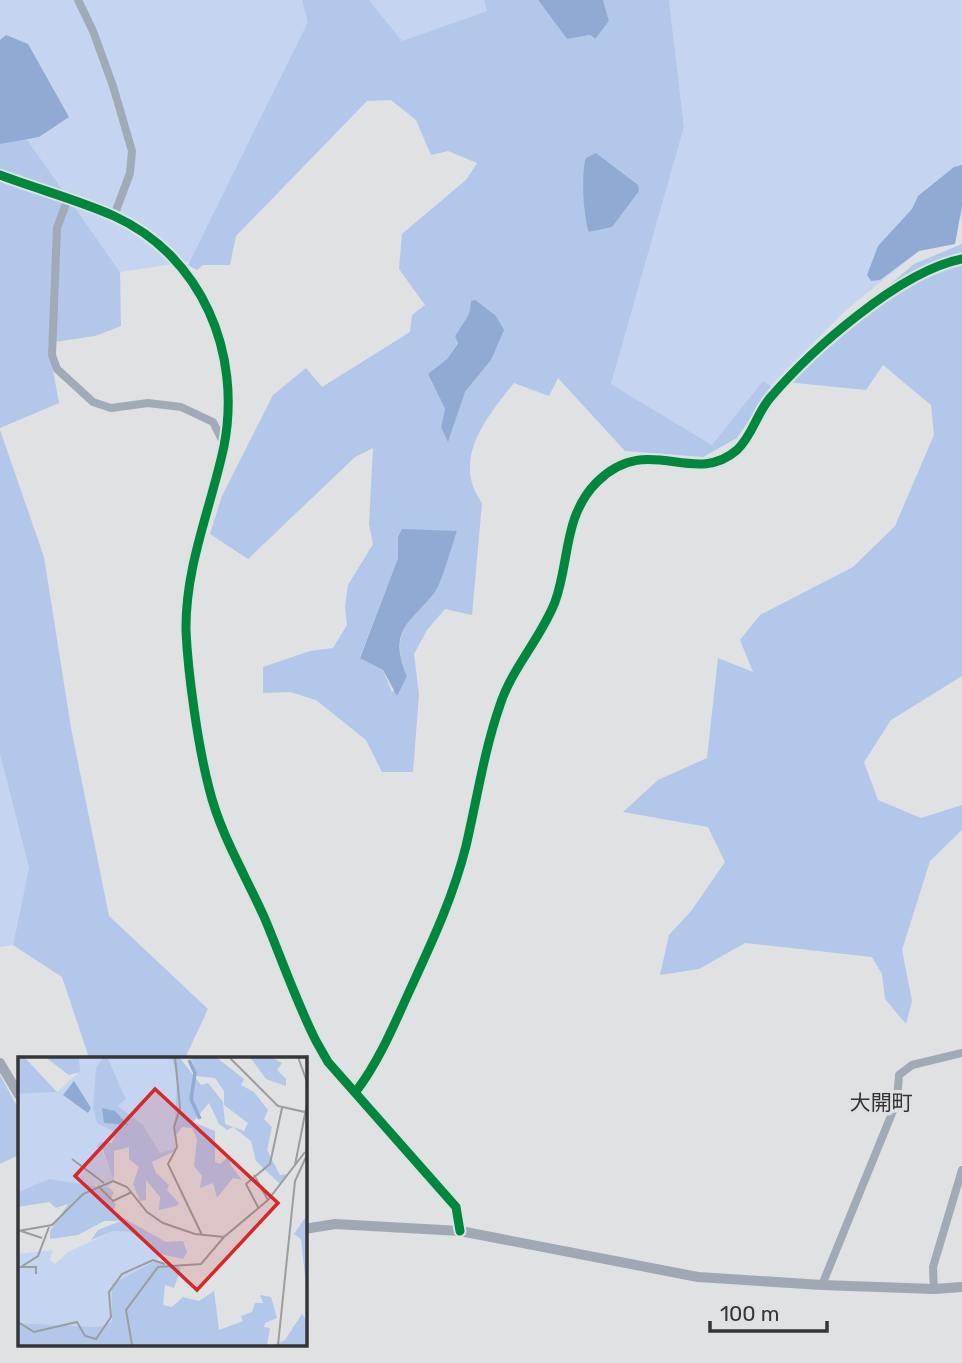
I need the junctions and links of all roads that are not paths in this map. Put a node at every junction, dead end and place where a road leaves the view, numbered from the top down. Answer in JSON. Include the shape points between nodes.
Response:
{"nodes":[{"id":1,"x":78,"y":0,"type":"edge"},
{"id":2,"x":0,"y":175,"type":"edge"},
{"id":3,"x":67,"y":201,"type":"junction"},
{"id":4,"x":114,"y":216,"type":"junction"},
{"id":5,"x":962,"y":259,"type":"edge"},
{"id":6,"x":224,"y":444,"type":"junction"},
{"id":7,"x":962,"y":1054,"type":"edge"},
{"id":8,"x":0,"y":1063,"type":"edge"},
{"id":9,"x":357,"y":1090,"type":"junction"},
{"id":10,"x":18,"y":1093,"type":"edge"},
{"id":11,"x":962,"y":1170,"type":"edge"},
{"id":12,"x":306,"y":1229,"type":"edge"},
{"id":13,"x":460,"y":1231,"type":"junction"},
{"id":14,"x":822,"y":1285,"type":"junction"},
{"id":15,"x":962,"y":1287,"type":"edge"},
{"id":16,"x":934,"y":1289,"type":"junction"}],
"edges":[{"from":1,"to":4,"type":"street","via":[[93,31],[132,151],[130,173]]},
{"from":2,"to":3,"type":"street"},
{"from":3,"to":4,"type":"street"},
{"from":3,"to":6,"type":"street","via":[[57,228],[52,355],[57,369],[84,396],[111,408],[164,403],[197,413],[213,422]]},
{"from":4,"to":6,"type":"street","via":[[150,236],[177,259],[211,314],[226,376]]},
{"from":5,"to":9,"type":"street","via":[[930,268],[841,327],[768,399],[737,450],[712,464],[638,458],[618,464],[587,494],[566,544],[557,596],[546,625],[501,700],[446,913]]},
{"from":6,"to":9,"type":"street","via":[[189,574],[186,632],[209,789],[310,1030],[328,1062]]},
{"from":7,"to":14,"type":"street","via":[[912,1065],[899,1075],[897,1101]]},
{"from":8,"to":10,"type":"street"},
{"from":9,"to":13,"type":"street","via":[[456,1207]]},
{"from":11,"to":16,"type":"street","via":[[933,1267]]},
{"from":12,"to":13,"type":"street","via":[[335,1224]]},
{"from":13,"to":14,"type":"street","via":[[698,1277]]},
{"from":14,"to":16,"type":"street"},
{"from":15,"to":16,"type":"street"}]}
